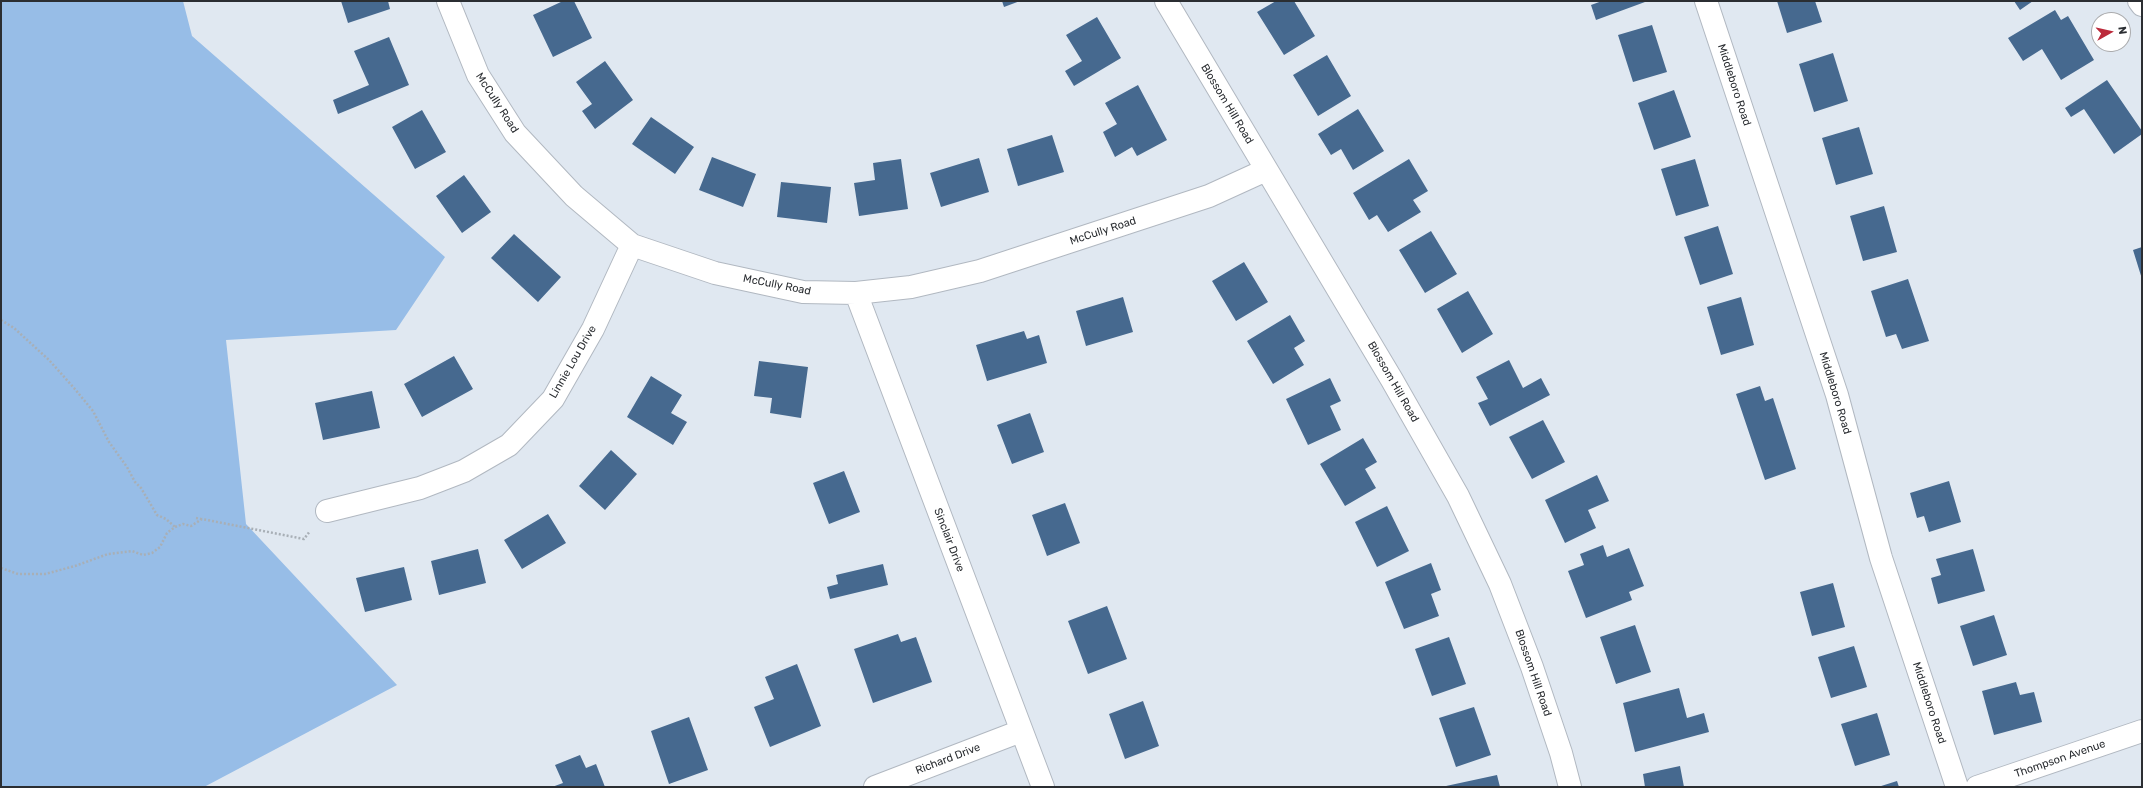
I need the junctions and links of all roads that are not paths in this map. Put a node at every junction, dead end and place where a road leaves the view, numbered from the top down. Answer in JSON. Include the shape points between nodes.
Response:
{"nodes":[{"id":1,"x":448,"y":1,"type":"edge"},
{"id":2,"x":1166,"y":1,"type":"edge"},
{"id":3,"x":1706,"y":1,"type":"edge"},
{"id":4,"x":2139,"y":1,"type":"edge"},
{"id":5,"x":2142,"y":5,"type":"edge"},
{"id":6,"x":1266,"y":170,"type":"junction"},
{"id":7,"x":632,"y":245,"type":"junction"},
{"id":8,"x":856,"y":293,"type":"junction"},
{"id":9,"x":328,"y":511,"type":"road end"},
{"id":10,"x":1022,"y":731,"type":"junction"},
{"id":11,"x":2142,"y":731,"type":"edge"},
{"id":12,"x":875,"y":787,"type":"edge"},
{"id":13,"x":1043,"y":787,"type":"edge"},
{"id":14,"x":1570,"y":787,"type":"edge"},
{"id":15,"x":1957,"y":787,"type":"edge"},
{"id":16,"x":1977,"y":787,"type":"edge"}],
"edges":[{"from":1,"to":7,"type":"street","name":"McCully Road","via":[[478,76],[515,133],[574,196]]},
{"from":2,"to":6,"type":"street","name":"Blossom Hill Road"},
{"from":3,"to":15,"type":"street","name":"Middleboro Road","via":[[1837,395],[1881,558]]},
{"from":4,"to":5,"type":"street"},
{"from":6,"to":8,"type":"street","name":"McCully Road","via":[[1209,196],[980,271],[911,287]]},
{"from":6,"to":14,"type":"street","name":"Blossom Hill Road","via":[[1388,373],[1458,496],[1503,591],[1532,666]]},
{"from":7,"to":8,"type":"street","name":"McCully Road","via":[[715,273],[803,292]]},
{"from":7,"to":9,"type":"street","name":"Linnie Lou Drive","via":[[592,329],[553,399],[509,445],[464,471],[427,485]]},
{"from":8,"to":10,"type":"street","name":"Sinclair Drive"},
{"from":10,"to":12,"type":"street","name":"Richard Drive"},
{"from":10,"to":13,"type":"street","name":"Sinclair Drive"},
{"from":11,"to":16,"type":"street","name":"Thompson Avenue"}]}
